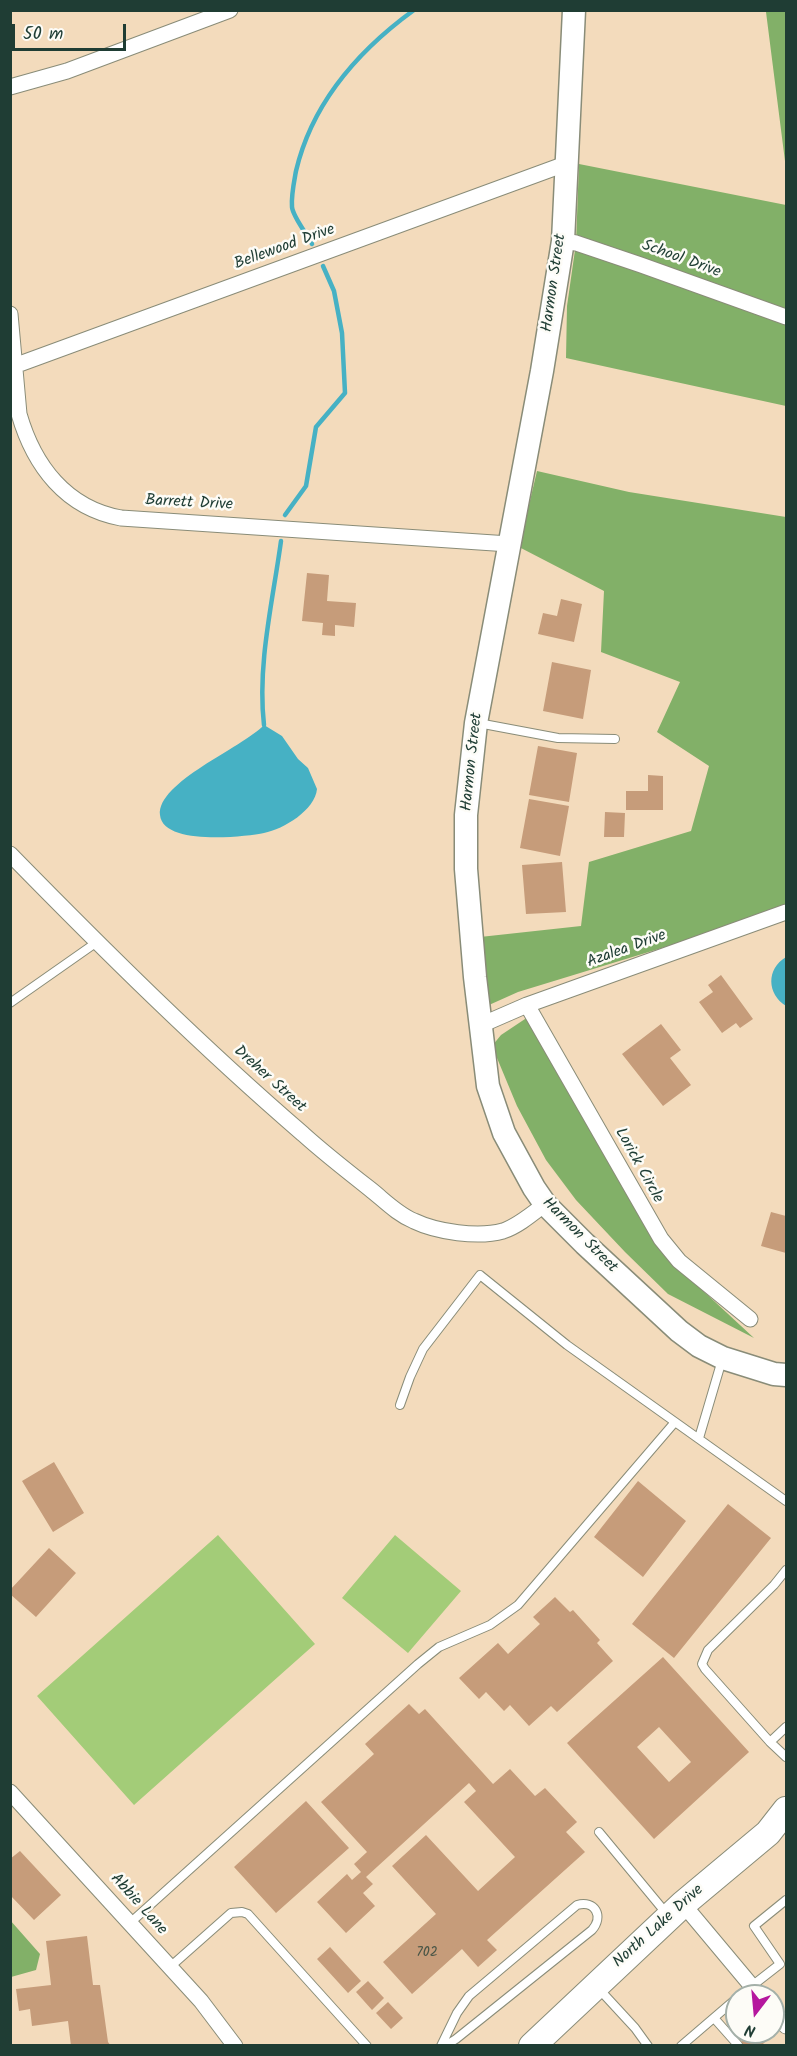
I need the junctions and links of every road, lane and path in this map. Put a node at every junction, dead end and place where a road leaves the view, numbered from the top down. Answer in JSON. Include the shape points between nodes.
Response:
{"nodes":[{"id":1,"x":230,"y":10,"type":"edge"},
{"id":2,"x":574,"y":10,"type":"edge"},
{"id":3,"x":10,"y":87,"type":"edge"},
{"id":4,"x":568,"y":163,"type":"junction"},
{"id":5,"x":563,"y":241,"type":"junction"},
{"id":6,"x":10,"y":314,"type":"edge"},
{"id":7,"x":786,"y":317,"type":"edge"},
{"id":8,"x":14,"y":366,"type":"junction"},
{"id":9,"x":509,"y":544,"type":"junction"},
{"id":10,"x":476,"y":723,"type":"junction"},
{"id":11,"x":615,"y":739,"type":"dead end"},
{"id":12,"x":10,"y":854,"type":"edge"},
{"id":13,"x":786,"y":912,"type":"edge"},
{"id":14,"x":98,"y":942,"type":"junction"},
{"id":15,"x":10,"y":1003,"type":"edge"},
{"id":16,"x":527,"y":1005,"type":"junction"},
{"id":17,"x":481,"y":1025,"type":"junction"},
{"id":18,"x":545,"y":1204,"type":"junction"},
{"id":19,"x":750,"y":1319,"type":"dead end"},
{"id":20,"x":723,"y":1358,"type":"junction"},
{"id":21,"x":786,"y":1376,"type":"edge"},
{"id":22,"x":400,"y":1405,"type":"dead end"},
{"id":23,"x":675,"y":1422,"type":"junction"},
{"id":24,"x":699,"y":1438,"type":"junction"},
{"id":25,"x":786,"y":1501,"type":"edge"},
{"id":26,"x":786,"y":1570,"type":"edge"},
{"id":27,"x":786,"y":1727,"type":"edge"},
{"id":28,"x":770,"y":1742,"type":"junction"},
{"id":29,"x":786,"y":1758,"type":"edge"},
{"id":30,"x":10,"y":1792,"type":"edge"},
{"id":31,"x":786,"y":1810,"type":"edge"},
{"id":32,"x":599,"y":1832,"type":"dead end"},
{"id":33,"x":786,"y":1900,"type":"edge"},
{"id":34,"x":676,"y":1911,"type":"junction"},
{"id":35,"x":130,"y":1923,"type":"junction"},
{"id":36,"x":170,"y":1967,"type":"junction"},
{"id":37,"x":738,"y":1984,"type":"edge"},
{"id":38,"x":758,"y":1984,"type":"edge"},
{"id":39,"x":596,"y":1986,"type":"junction"},
{"id":40,"x":725,"y":2010,"type":"edge"},
{"id":41,"x":714,"y":2018,"type":"junction"},
{"id":42,"x":738,"y":2045,"type":"edge"},
{"id":43,"x":236,"y":2046,"type":"edge"},
{"id":44,"x":367,"y":2046,"type":"edge"},
{"id":45,"x":441,"y":2046,"type":"edge"},
{"id":46,"x":445,"y":2046,"type":"edge"},
{"id":47,"x":532,"y":2046,"type":"edge"},
{"id":48,"x":648,"y":2046,"type":"edge"},
{"id":49,"x":681,"y":2046,"type":"edge"}],
"edges":[{"from":1,"to":3,"type":"street","via":[[67,71]]},
{"from":2,"to":4,"type":"street","name":"Harmon Street"},
{"from":4,"to":5,"type":"street","name":"Harmon Street"},
{"from":4,"to":8,"type":"street","name":"Bellewood Drive"},
{"from":5,"to":7,"type":"street","name":"School Drive"},
{"from":5,"to":9,"type":"street","name":"Harmon Street"},
{"from":6,"to":8,"type":"street","name":"Barrett Drive"},
{"from":8,"to":9,"type":"street","name":"Barrett Drive","via":[[19,414],[35,453],[59,487],[93,511],[121,518]]},
{"from":9,"to":10,"type":"street","name":"Harmon Street"},
{"from":10,"to":11,"type":"lane","via":[[558,738]]},
{"from":10,"to":17,"type":"street","name":"Harmon Street","via":[[466,815],[466,869]]},
{"from":12,"to":14,"type":"street","name":"Dreher Street"},
{"from":13,"to":16,"type":"street","name":"Azalea Drive"},
{"from":14,"to":15,"type":"lane"},
{"from":14,"to":18,"type":"street","name":"Dreher Street","via":[[271,1107],[391,1207],[414,1221],[454,1232],[486,1234],[519,1223]]},
{"from":16,"to":17,"type":"street","name":"Azalea Drive"},
{"from":16,"to":19,"type":"street","name":"Lorick Circle","via":[[661,1239],[679,1261]]},
{"from":17,"to":18,"type":"street","name":"Harmon Street","via":[[488,1086],[504,1133]]},
{"from":18,"to":20,"type":"street","name":"Harmon Street","via":[[658,1313],[699,1346]]},
{"from":20,"to":21,"type":"street","name":"Harmon Street"},
{"from":20,"to":24,"type":"lane"},
{"from":22,"to":23,"type":"lane","via":[[423,1349],[480,1275],[567,1346]]},
{"from":23,"to":24,"type":"lane"},
{"from":23,"to":35,"type":"lane","via":[[518,1605],[490,1625],[439,1647],[418,1664]]},
{"from":24,"to":25,"type":"lane"},
{"from":26,"to":28,"type":"lane","via":[[708,1650],[702,1664]]},
{"from":27,"to":28,"type":"lane"},
{"from":28,"to":29,"type":"lane"},
{"from":30,"to":35,"type":"street","name":"Abbie Lane"},
{"from":31,"to":34,"type":"main road","name":"North Lake Drive","via":[[768,1833]]},
{"from":32,"to":34,"type":"lane"},
{"from":33,"to":38,"type":"lane","via":[[754,1926],[780,1964]]},
{"from":34,"to":37,"type":"street"},
{"from":34,"to":39,"type":"main road","name":"North Lake Drive"},
{"from":35,"to":36,"type":"street","name":"Abbie Lane"},
{"from":36,"to":43,"type":"street","name":"Abbie Lane"},
{"from":36,"to":44,"type":"lane","via":[[231,1913],[248,1914]]},
{"from":39,"to":47,"type":"main road","name":"North Lake Drive"},
{"from":39,"to":48,"type":"lane"},
{"from":40,"to":41,"type":"lane"},
{"from":41,"to":42,"type":"lane"},
{"from":41,"to":49,"type":"lane"},
{"from":45,"to":46,"type":"lane","via":[[469,1996],[577,1905],[584,1903],[595,1908],[598,1920],[592,1930]]}]}
